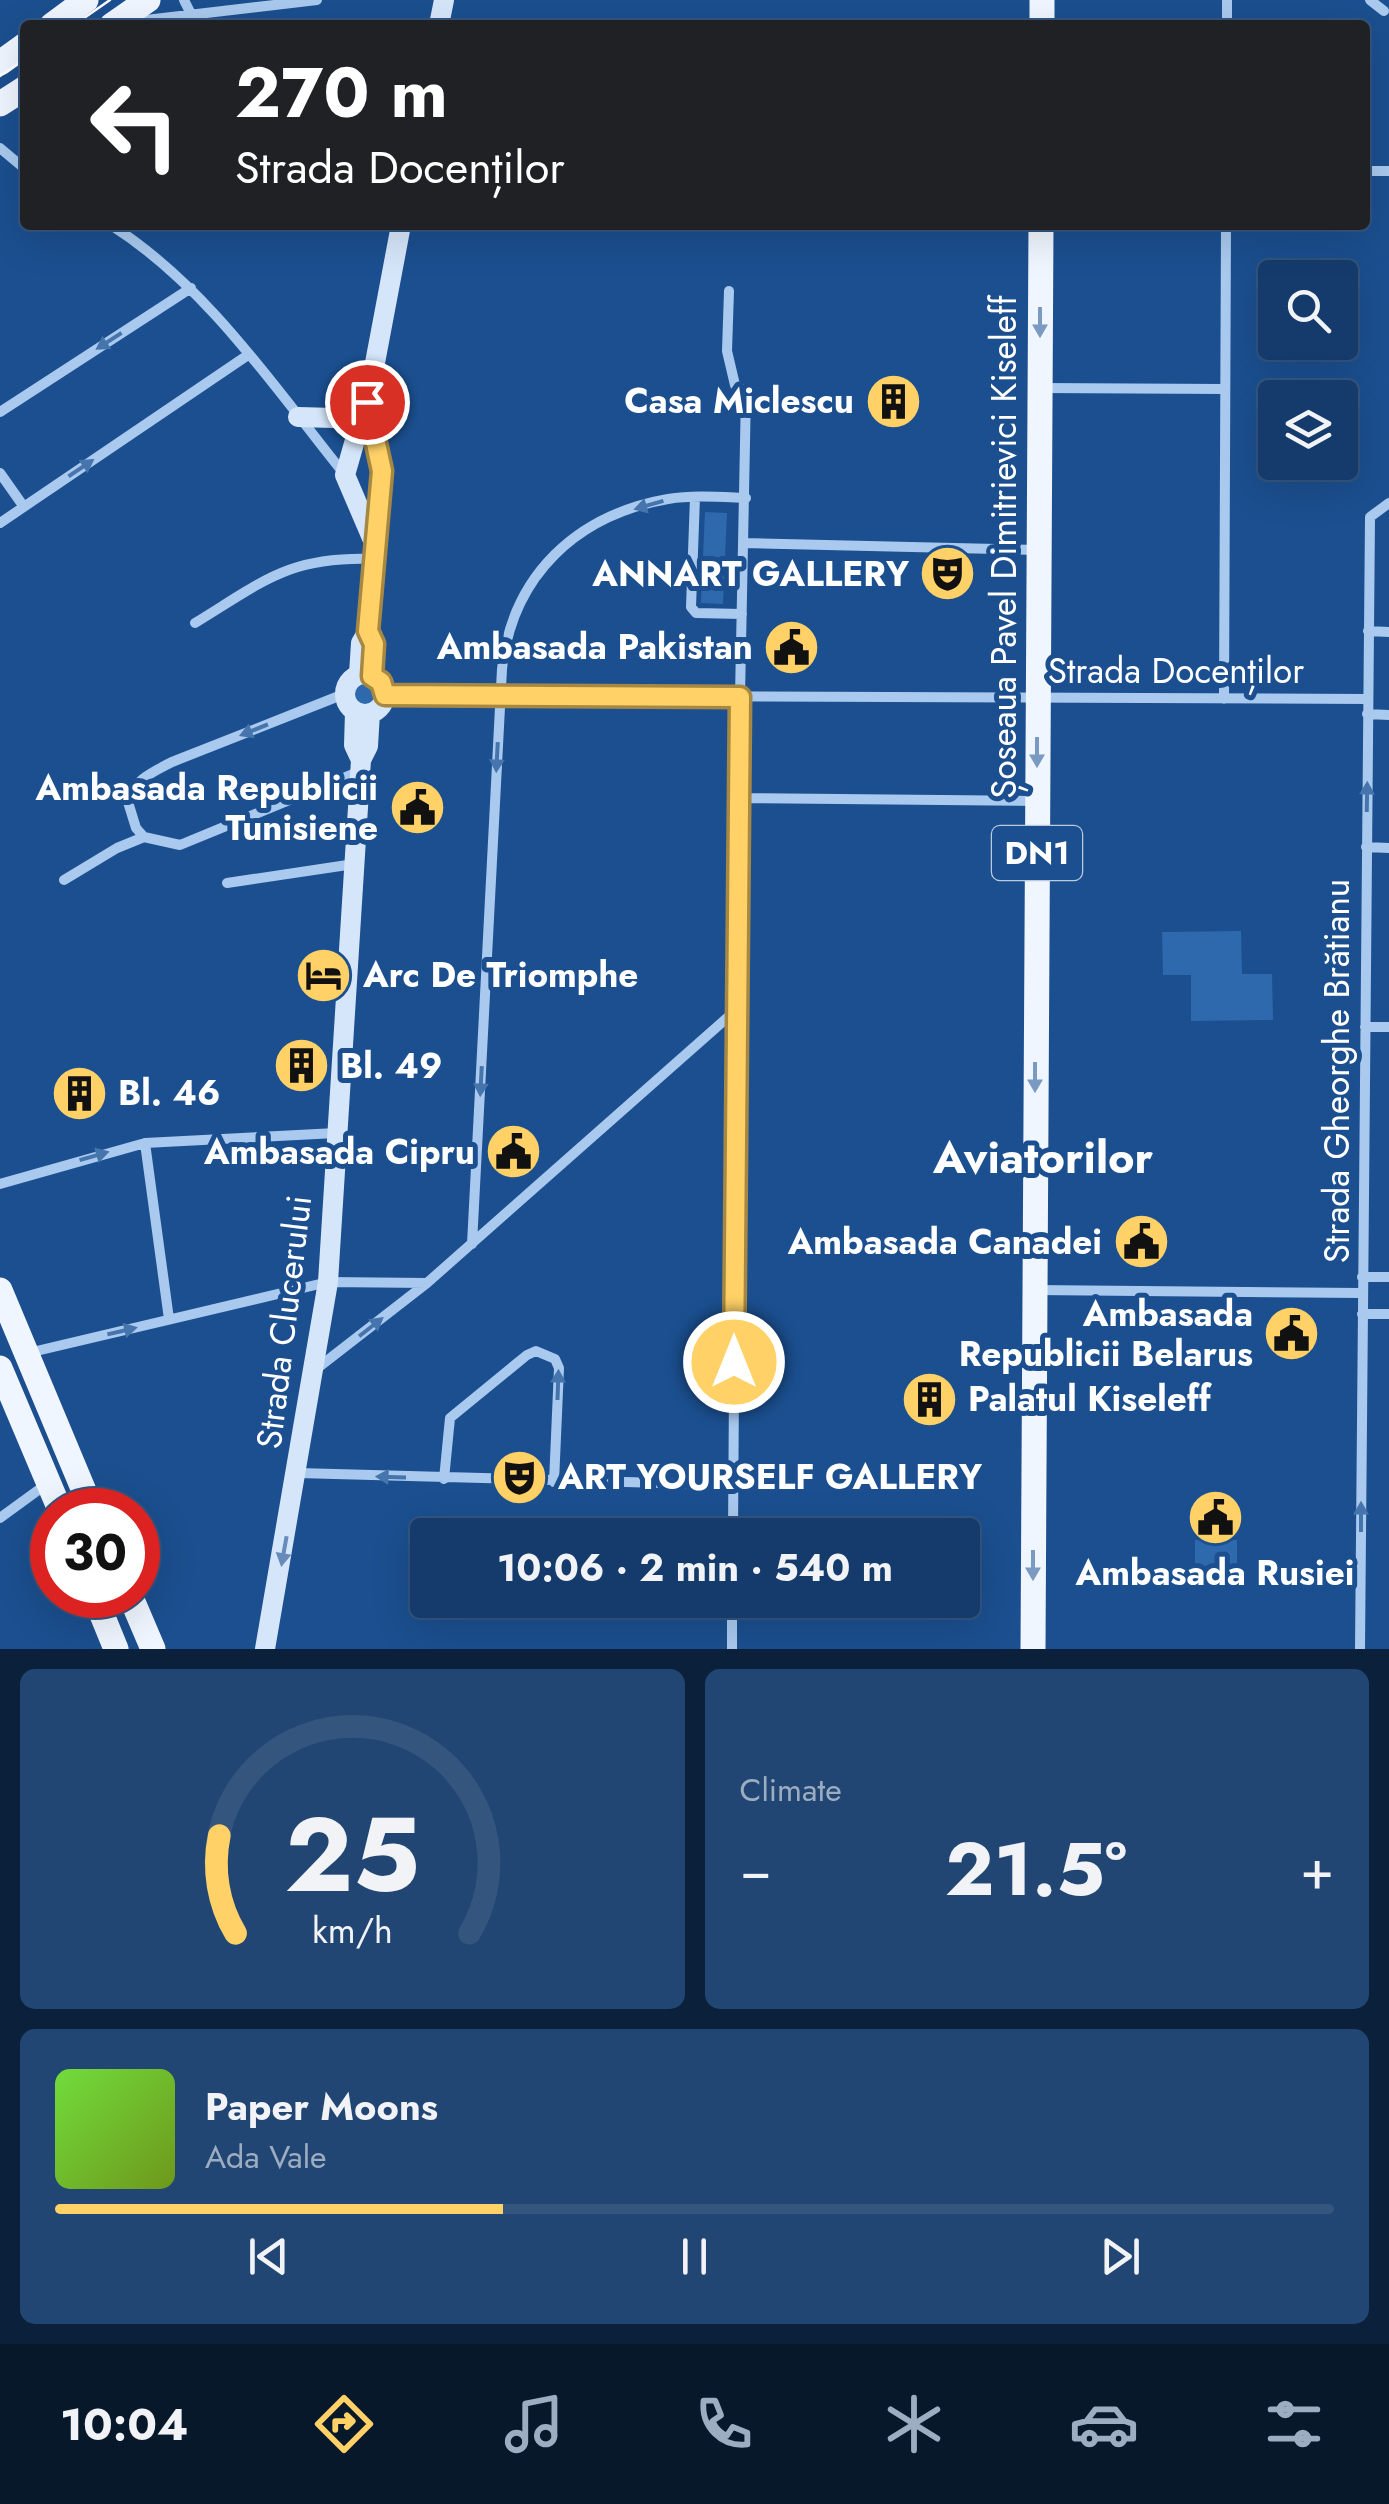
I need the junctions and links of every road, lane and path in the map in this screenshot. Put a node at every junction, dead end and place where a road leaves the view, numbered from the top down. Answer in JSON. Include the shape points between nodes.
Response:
{"nodes":[{"id":1,"x":86,"y":0,"type":"edge"},
{"id":2,"x":148,"y":0,"type":"edge"},
{"id":3,"x":184,"y":0,"type":"edge"},
{"id":4,"x":317,"y":0,"type":"edge"},
{"id":5,"x":1370,"y":0,"type":"edge"},
{"id":6,"x":1384,"y":10,"type":"dead end"},
{"id":7,"x":192,"y":16,"type":"junction"},
{"id":8,"x":59,"y":20,"type":"edge"},
{"id":9,"x":118,"y":20,"type":"edge"},
{"id":10,"x":147,"y":20,"type":"edge"},
{"id":11,"x":0,"y":148,"type":"edge"},
{"id":12,"x":20,"y":165,"type":"edge"},
{"id":13,"x":118,"y":230,"type":"edge"},
{"id":14,"x":400,"y":230,"type":"edge"},
{"id":15,"x":1040,"y":230,"type":"edge"},
{"id":16,"x":1226,"y":230,"type":"edge"},
{"id":17,"x":191,"y":288,"type":"junction"},
{"id":18,"x":729,"y":291,"type":"dead end"},
{"id":19,"x":248,"y":355,"type":"junction"},
{"id":20,"x":1039,"y":388,"type":"junction"},
{"id":21,"x":1224,"y":389,"type":"junction"},
{"id":22,"x":367,"y":402,"type":"junction"},
{"id":23,"x":0,"y":412,"type":"edge"},
{"id":24,"x":298,"y":417,"type":"junction"},
{"id":25,"x":382,"y":471,"type":"junction"},
{"id":26,"x":0,"y":473,"type":"edge"},
{"id":27,"x":345,"y":475,"type":"junction"},
{"id":28,"x":695,"y":497,"type":"junction"},
{"id":29,"x":746,"y":498,"type":"junction"},
{"id":30,"x":1389,"y":502,"type":"edge"},
{"id":31,"x":24,"y":507,"type":"junction"},
{"id":32,"x":0,"y":523,"type":"edge"},
{"id":33,"x":745,"y":543,"type":"junction"},
{"id":34,"x":1039,"y":550,"type":"junction"},
{"id":35,"x":374,"y":552,"type":"junction"},
{"id":36,"x":742,"y":614,"type":"junction"},
{"id":37,"x":195,"y":623,"type":"dead end"},
{"id":38,"x":1368,"y":631,"type":"junction"},
{"id":39,"x":1389,"y":632,"type":"edge"},
{"id":40,"x":366,"y":675,"type":"junction"},
{"id":41,"x":385,"y":695,"type":"junction"},
{"id":42,"x":500,"y":696,"type":"junction"},
{"id":43,"x":740,"y":697,"type":"junction"},
{"id":44,"x":1038,"y":698,"type":"junction"},
{"id":45,"x":1224,"y":699,"type":"junction"},
{"id":46,"x":1368,"y":699,"type":"junction"},
{"id":47,"x":356,"y":706,"type":"junction"},
{"id":48,"x":1367,"y":714,"type":"junction"},
{"id":49,"x":1389,"y":715,"type":"edge"},
{"id":50,"x":360,"y":766,"type":"junction"},
{"id":51,"x":738,"y":798,"type":"junction"},
{"id":52,"x":1037,"y":801,"type":"junction"},
{"id":53,"x":144,"y":837,"type":"junction"},
{"id":54,"x":1366,"y":847,"type":"junction"},
{"id":55,"x":1389,"y":848,"type":"edge"},
{"id":56,"x":354,"y":864,"type":"junction"},
{"id":57,"x":64,"y":880,"type":"dead end"},
{"id":58,"x":227,"y":883,"type":"dead end"},
{"id":59,"x":736,"y":1010,"type":"junction"},
{"id":60,"x":1365,"y":1027,"type":"junction"},
{"id":61,"x":1389,"y":1028,"type":"edge"},
{"id":62,"x":336,"y":1133,"type":"junction"},
{"id":63,"x":145,"y":1143,"type":"junction"},
{"id":64,"x":0,"y":1184,"type":"edge"},
{"id":65,"x":472,"y":1244,"type":"junction"},
{"id":66,"x":1362,"y":1277,"type":"junction"},
{"id":67,"x":1389,"y":1277,"type":"edge"},
{"id":68,"x":328,"y":1282,"type":"junction"},
{"id":69,"x":428,"y":1283,"type":"junction"},
{"id":70,"x":0,"y":1290,"type":"edge"},
{"id":71,"x":1034,"y":1290,"type":"junction"},
{"id":72,"x":1362,"y":1293,"type":"junction"},
{"id":73,"x":1362,"y":1314,"type":"junction"},
{"id":74,"x":1389,"y":1314,"type":"edge"},
{"id":75,"x":169,"y":1320,"type":"junction"},
{"id":76,"x":27,"y":1353,"type":"junction"},
{"id":77,"x":0,"y":1368,"type":"edge"},
{"id":78,"x":314,"y":1370,"type":"junction"},
{"id":79,"x":298,"y":1473,"type":"junction"},
{"id":80,"x":444,"y":1479,"type":"junction"},
{"id":81,"x":554,"y":1482,"type":"junction"},
{"id":82,"x":48,"y":1483,"type":"junction"},
{"id":83,"x":733,"y":1485,"type":"junction"},
{"id":84,"x":50,"y":1488,"type":"edge"},
{"id":85,"x":83,"y":1488,"type":"edge"},
{"id":86,"x":0,"y":1518,"type":"edge"},
{"id":87,"x":733,"y":1518,"type":"edge"},
{"id":88,"x":103,"y":1618,"type":"edge"},
{"id":89,"x":140,"y":1618,"type":"edge"},
{"id":90,"x":732,"y":1618,"type":"edge"},
{"id":91,"x":116,"y":1649,"type":"edge"},
{"id":92,"x":154,"y":1649,"type":"edge"},
{"id":93,"x":266,"y":1649,"type":"edge"},
{"id":94,"x":732,"y":1649,"type":"edge"},
{"id":95,"x":1033,"y":1649,"type":"edge"},
{"id":96,"x":1360,"y":1649,"type":"edge"}],
"edges":[{"from":1,"to":8,"type":"main road"},
{"from":2,"to":9,"type":"main road"},
{"from":3,"to":7,"type":"street"},
{"from":4,"to":7,"type":"street"},
{"from":5,"to":6,"type":"street"},
{"from":7,"to":10,"type":"street"},
{"from":11,"to":12,"type":"street"},
{"from":13,"to":17,"type":"street"},
{"from":14,"to":22,"type":"street"},
{"from":15,"to":20,"type":"main road","name":"Șoseaua Pavel Dimitrievici Kiseleff","number":"DN1","one_way":true},
{"from":16,"to":21,"type":"street"},
{"from":17,"to":19,"type":"street"},
{"from":17,"to":23,"type":"street","one_way":true},
{"from":18,"to":29,"type":"street","via":[[728,360],[734,385],[746,392]]},
{"from":19,"to":24,"type":"street"},
{"from":31,"to":19,"type":"street","one_way":true},
{"from":20,"to":21,"type":"street"},
{"from":20,"to":34,"type":"main road","name":"Șoseaua Pavel Dimitrievici Kiseleff","number":"DN1"},
{"from":21,"to":45,"type":"street"},
{"from":22,"to":24,"type":"street","via":[[334,418]]},
{"from":22,"to":25,"type":"street"},
{"from":22,"to":27,"type":"street"},
{"from":24,"to":27,"type":"street"},
{"from":25,"to":27,"type":"street"},
{"from":25,"to":35,"type":"street"},
{"from":26,"to":31,"type":"street"},
{"from":27,"to":35,"type":"street"},
{"from":28,"to":29,"type":"street"},
{"from":28,"to":36,"type":"street","via":[[691,608]]},
{"from":28,"to":42,"type":"street","one_way":true,"via":[[615,516],[552,557],[515,610]]},
{"from":29,"to":33,"type":"street"},
{"from":30,"to":38,"type":"street","name":"Strada Gheorghe Brătianu","via":[[1370,517]]},
{"from":31,"to":32,"type":"street"},
{"from":33,"to":34,"type":"street"},
{"from":33,"to":36,"type":"street"},
{"from":34,"to":44,"type":"main road","name":"Șoseaua Pavel Dimitrievici Kiseleff","number":"DN1"},
{"from":35,"to":37,"type":"street","via":[[299,564]]},
{"from":35,"to":40,"type":"street","via":[[368,631],[374,644]]},
{"from":36,"to":43,"type":"street"},
{"from":38,"to":39,"type":"street"},
{"from":38,"to":46,"type":"street","name":"Strada Gheorghe Brătianu"},
{"from":40,"to":41,"type":"street","via":[[381,682]]},
{"from":40,"to":47,"type":"street","via":[[349,681]]},
{"from":41,"to":42,"type":"street","name":"Strada Docenților"},
{"from":41,"to":47,"type":"street","via":[[381,706]]},
{"from":42,"to":43,"type":"street","name":"Strada Docenților"},
{"from":42,"to":65,"type":"street","one_way":true},
{"from":43,"to":44,"type":"street","name":"Strada Docenților"},
{"from":43,"to":51,"type":"street"},
{"from":44,"to":45,"type":"street","name":"Strada Docenților"},
{"from":44,"to":52,"type":"main road","name":"Șoseaua Pavel Dimitrievici Kiseleff","number":"DN1","one_way":true},
{"from":45,"to":46,"type":"street","name":"Strada Docenților"},
{"from":46,"to":48,"type":"street","name":"Strada Gheorghe Brătianu"},
{"from":47,"to":50,"type":"street","name":"Strada Clucerului"},
{"from":47,"to":53,"type":"street","one_way":true,"via":[[150,774],[128,802]]},
{"from":48,"to":49,"type":"street"},
{"from":54,"to":48,"type":"street","name":"Strada Gheorghe Brătianu","one_way":true},
{"from":50,"to":53,"type":"street","via":[[180,844]]},
{"from":50,"to":56,"type":"street","name":"Strada Clucerului"},
{"from":51,"to":52,"type":"street"},
{"from":51,"to":59,"type":"street"},
{"from":52,"to":71,"type":"main road","name":"Șoseaua Pavel Dimitrievici Kiseleff","number":"DN1","one_way":true},
{"from":53,"to":57,"type":"street"},
{"from":54,"to":55,"type":"street"},
{"from":54,"to":60,"type":"street","name":"Strada Gheorghe Brătianu"},
{"from":56,"to":58,"type":"street"},
{"from":56,"to":62,"type":"street","name":"Strada Clucerului"},
{"from":59,"to":65,"type":"street"},
{"from":59,"to":83,"type":"street"},
{"from":60,"to":61,"type":"street"},
{"from":60,"to":66,"type":"street","name":"Strada Gheorghe Brătianu"},
{"from":62,"to":63,"type":"street"},
{"from":62,"to":68,"type":"street","name":"Strada Clucerului"},
{"from":64,"to":63,"type":"street","one_way":true},
{"from":63,"to":75,"type":"street"},
{"from":65,"to":69,"type":"street"},
{"from":66,"to":67,"type":"street"},
{"from":66,"to":72,"type":"street","name":"Strada Gheorghe Brătianu"},
{"from":68,"to":69,"type":"street"},
{"from":68,"to":75,"type":"street"},
{"from":68,"to":78,"type":"street","name":"Strada Clucerului"},
{"from":78,"to":69,"type":"street","one_way":true},
{"from":70,"to":76,"type":"main road"},
{"from":71,"to":72,"type":"street"},
{"from":71,"to":95,"type":"main road","name":"Șoseaua Pavel Dimitrievici Kiseleff","number":"DN1","one_way":true},
{"from":72,"to":73,"type":"street","name":"Strada Gheorghe Brătianu"},
{"from":73,"to":74,"type":"street"},
{"from":96,"to":73,"type":"street","name":"Strada Gheorghe Brătianu","one_way":true},
{"from":76,"to":75,"type":"street","one_way":true},
{"from":76,"to":85,"type":"main road"},
{"from":77,"to":82,"type":"main road","via":[[12,1412]]},
{"from":78,"to":79,"type":"street","name":"Strada Clucerului"},
{"from":80,"to":79,"type":"street","one_way":true},
{"from":79,"to":93,"type":"street","name":"Strada Clucerului","one_way":true},
{"from":80,"to":81,"type":"street"},
{"from":81,"to":80,"type":"street","one_way":true,"via":[[559,1368],[555,1359],[536,1352],[450,1418]]},
{"from":81,"to":83,"type":"street"},
{"from":82,"to":84,"type":"main road"},
{"from":82,"to":86,"type":"street"},
{"from":83,"to":87,"type":"street"},
{"from":88,"to":91,"type":"main road"},
{"from":89,"to":92,"type":"main road"},
{"from":90,"to":94,"type":"street"}]}
